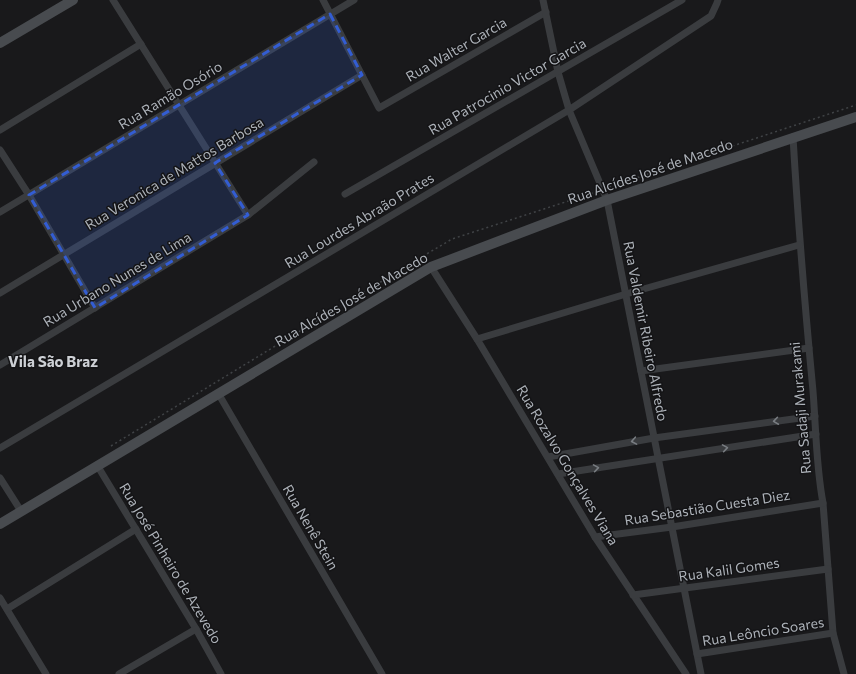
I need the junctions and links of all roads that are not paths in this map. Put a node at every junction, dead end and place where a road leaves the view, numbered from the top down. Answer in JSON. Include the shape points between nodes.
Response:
{"nodes":[{"id":1,"x":73,"y":0,"type":"edge"},
{"id":2,"x":113,"y":0,"type":"edge"},
{"id":3,"x":323,"y":0,"type":"edge"},
{"id":4,"x":354,"y":0,"type":"edge"},
{"id":5,"x":543,"y":0,"type":"edge"},
{"id":6,"x":682,"y":0,"type":"edge"},
{"id":7,"x":718,"y":0,"type":"edge"},
{"id":8,"x":546,"y":12,"type":"junction"},
{"id":9,"x":330,"y":14,"type":"junction"},
{"id":10,"x":0,"y":43,"type":"edge"},
{"id":11,"x":141,"y":44,"type":"junction"},
{"id":12,"x":558,"y":72,"type":"junction"},
{"id":13,"x":362,"y":75,"type":"junction"},
{"id":14,"x":179,"y":104,"type":"junction"},
{"id":15,"x":570,"y":110,"type":"junction"},
{"id":16,"x":856,"y":117,"type":"edge"},
{"id":17,"x":0,"y":130,"type":"edge"},
{"id":18,"x":793,"y":138,"type":"junction"},
{"id":19,"x":0,"y":150,"type":"edge"},
{"id":20,"x":314,"y":162,"type":"dead end"},
{"id":21,"x":215,"y":163,"type":"junction"},
{"id":22,"x":345,"y":194,"type":"dead end"},
{"id":23,"x":29,"y":195,"type":"junction"},
{"id":24,"x":607,"y":200,"type":"junction"},
{"id":25,"x":0,"y":212,"type":"edge"},
{"id":26,"x":248,"y":215,"type":"junction"},
{"id":27,"x":799,"y":245,"type":"junction"},
{"id":28,"x":64,"y":254,"type":"junction"},
{"id":29,"x":431,"y":267,"type":"junction"},
{"id":30,"x":0,"y":293,"type":"edge"},
{"id":31,"x":626,"y":294,"type":"junction"},
{"id":32,"x":95,"y":308,"type":"junction"},
{"id":33,"x":477,"y":340,"type":"junction"},
{"id":34,"x":809,"y":348,"type":"junction"},
{"id":35,"x":0,"y":365,"type":"edge"},
{"id":36,"x":641,"y":371,"type":"junction"},
{"id":37,"x":218,"y":393,"type":"junction"},
{"id":38,"x":815,"y":416,"type":"junction"},
{"id":39,"x":816,"y":434,"type":"junction"},
{"id":40,"x":654,"y":438,"type":"junction"},
{"id":41,"x":0,"y":448,"type":"edge"},
{"id":42,"x":548,"y":457,"type":"junction"},
{"id":43,"x":658,"y":458,"type":"junction"},
{"id":44,"x":97,"y":465,"type":"junction"},
{"id":45,"x":558,"y":474,"type":"junction"},
{"id":46,"x":0,"y":478,"type":"edge"},
{"id":47,"x":823,"y":503,"type":"junction"},
{"id":48,"x":21,"y":511,"type":"junction"},
{"id":49,"x":0,"y":524,"type":"edge"},
{"id":50,"x":672,"y":527,"type":"junction"},
{"id":51,"x":136,"y":529,"type":"junction"},
{"id":52,"x":594,"y":537,"type":"junction"},
{"id":53,"x":828,"y":569,"type":"junction"},
{"id":54,"x":684,"y":589,"type":"junction"},
{"id":55,"x":633,"y":595,"type":"junction"},
{"id":56,"x":0,"y":598,"type":"edge"},
{"id":57,"x":7,"y":609,"type":"junction"},
{"id":58,"x":196,"y":629,"type":"junction"},
{"id":59,"x":833,"y":633,"type":"junction"},
{"id":60,"x":697,"y":654,"type":"junction"},
{"id":61,"x":46,"y":674,"type":"edge"},
{"id":62,"x":119,"y":674,"type":"edge"},
{"id":63,"x":221,"y":674,"type":"edge"},
{"id":64,"x":382,"y":674,"type":"edge"},
{"id":65,"x":686,"y":674,"type":"edge"},
{"id":66,"x":701,"y":674,"type":"edge"},
{"id":67,"x":844,"y":674,"type":"edge"}],
"edges":[{"from":1,"to":10,"type":"street"},
{"from":2,"to":11,"type":"street"},
{"from":3,"to":9,"type":"street"},
{"from":4,"to":9,"type":"street","name":"Rua Ramão Osório"},
{"from":5,"to":8,"type":"street","name":"Rua Valdemir Ribeiro Alfredo"},
{"from":6,"to":12,"type":"street","name":"Rua Patrocinio Victor Garcia"},
{"from":7,"to":15,"type":"street","name":"Rua Lourdes Abraão Prates","via":[[710,16]]},
{"from":8,"to":12,"type":"street","name":"Rua Valdemir Ribeiro Alfredo"},
{"from":8,"to":13,"type":"street","name":"Rua Walter Garcia","via":[[379,108]]},
{"from":9,"to":13,"type":"street"},
{"from":9,"to":14,"type":"street","name":"Rua Ramão Osório"},
{"from":11,"to":14,"type":"street"},
{"from":11,"to":17,"type":"street"},
{"from":12,"to":15,"type":"street","name":"Rua Valdemir Ribeiro Alfredo"},
{"from":12,"to":22,"type":"street","name":"Rua Patrocinio Victor Garcia"},
{"from":13,"to":21,"type":"street","name":"Rua Veronica de Mattos Barbosa"},
{"from":14,"to":21,"type":"street"},
{"from":14,"to":23,"type":"street","name":"Rua Ramão Osório"},
{"from":15,"to":24,"type":"street","name":"Rua Valdemir Ribeiro Alfredo"},
{"from":15,"to":41,"type":"street","name":"Rua Lourdes Abraão Prates"},
{"from":16,"to":18,"type":"street","name":"Rua Alcídes José de Macedo"},
{"from":18,"to":24,"type":"street","name":"Rua Alcídes José de Macedo"},
{"from":18,"to":27,"type":"street","name":"Rua Sadaji Murakami"},
{"from":19,"to":23,"type":"street"},
{"from":20,"to":26,"type":"street","name":"Rua Urbano Nunes de Lima"},
{"from":21,"to":26,"type":"street"},
{"from":21,"to":28,"type":"street","name":"Rua Veronica de Mattos Barbosa"},
{"from":23,"to":25,"type":"street","name":"Rua Ramão Osório"},
{"from":23,"to":28,"type":"street"},
{"from":24,"to":29,"type":"street","name":"Rua Alcídes José de Macedo"},
{"from":24,"to":31,"type":"street","name":"Rua Valdemir Ribeiro Alfredo"},
{"from":26,"to":32,"type":"street","name":"Rua Urbano Nunes de Lima"},
{"from":27,"to":31,"type":"street"},
{"from":27,"to":34,"type":"street","name":"Rua Sadaji Murakami"},
{"from":28,"to":30,"type":"street","name":"Rua Veronica de Mattos Barbosa"},
{"from":28,"to":32,"type":"street"},
{"from":29,"to":33,"type":"street","name":"Rua Rozalvo Gonçalves Viana"},
{"from":29,"to":37,"type":"street","name":"Rua Alcídes José de Macedo"},
{"from":31,"to":33,"type":"street"},
{"from":31,"to":36,"type":"street","name":"Rua Valdemir Ribeiro Alfredo"},
{"from":32,"to":35,"type":"street","name":"Rua Urbano Nunes de Lima"},
{"from":33,"to":42,"type":"street","name":"Rua Rozalvo Gonçalves Viana"},
{"from":34,"to":36,"type":"street"},
{"from":34,"to":38,"type":"street","name":"Rua Sadaji Murakami"},
{"from":36,"to":40,"type":"street","name":"Rua Valdemir Ribeiro Alfredo"},
{"from":37,"to":44,"type":"street","name":"Rua Alcídes José de Macedo"},
{"from":37,"to":64,"type":"street","name":"Rua Nenê Stein"},
{"from":38,"to":39,"type":"street","name":"Rua Sadaji Murakami"},
{"from":38,"to":40,"type":"street","one_way":true},
{"from":43,"to":39,"type":"street","one_way":true},
{"from":39,"to":47,"type":"street","name":"Rua Sadaji Murakami","via":[[819,484]]},
{"from":40,"to":42,"type":"street","one_way":true},
{"from":40,"to":43,"type":"street","name":"Rua Valdemir Ribeiro Alfredo"},
{"from":42,"to":45,"type":"street","name":"Rua Rozalvo Gonçalves Viana"},
{"from":45,"to":43,"type":"street","one_way":true},
{"from":43,"to":50,"type":"street","name":"Rua Valdemir Ribeiro Alfredo"},
{"from":44,"to":48,"type":"street","name":"Rua Alcídes José de Macedo"},
{"from":44,"to":51,"type":"street","name":"Rua José Pinheiro de Azevedo"},
{"from":45,"to":52,"type":"street","name":"Rua Rozalvo Gonçalves Viana"},
{"from":46,"to":48,"type":"street"},
{"from":47,"to":50,"type":"street","name":"Rua Sebastião Cuesta Diez"},
{"from":47,"to":53,"type":"street","name":"Rua Sadaji Murakami"},
{"from":48,"to":49,"type":"street","name":"Rua Alcídes José de Macedo"},
{"from":50,"to":52,"type":"street","name":"Rua Sebastião Cuesta Diez"},
{"from":50,"to":54,"type":"street","name":"Rua Valdemir Ribeiro Alfredo"},
{"from":51,"to":57,"type":"street"},
{"from":51,"to":58,"type":"street","name":"Rua José Pinheiro de Azevedo"},
{"from":52,"to":55,"type":"street","name":"Rua Rozalvo Gonçalves Viana"},
{"from":53,"to":54,"type":"street","name":"Rua Kalil Gomes"},
{"from":53,"to":59,"type":"street","name":"Rua Sadaji Murakami"},
{"from":54,"to":55,"type":"street","name":"Rua Kalil Gomes"},
{"from":54,"to":60,"type":"street","name":"Rua Valdemir Ribeiro Alfredo"},
{"from":55,"to":65,"type":"street","name":"Rua Rozalvo Gonçalves Viana"},
{"from":56,"to":57,"type":"street"},
{"from":57,"to":61,"type":"street"},
{"from":58,"to":62,"type":"street"},
{"from":58,"to":63,"type":"street","name":"Rua José Pinheiro de Azevedo"},
{"from":59,"to":60,"type":"street","name":"Rua Leôncio Soares"},
{"from":59,"to":67,"type":"street","name":"Rua Sadaji Murakami"},
{"from":60,"to":66,"type":"street","name":"Rua Valdemir Ribeiro Alfredo"}]}
